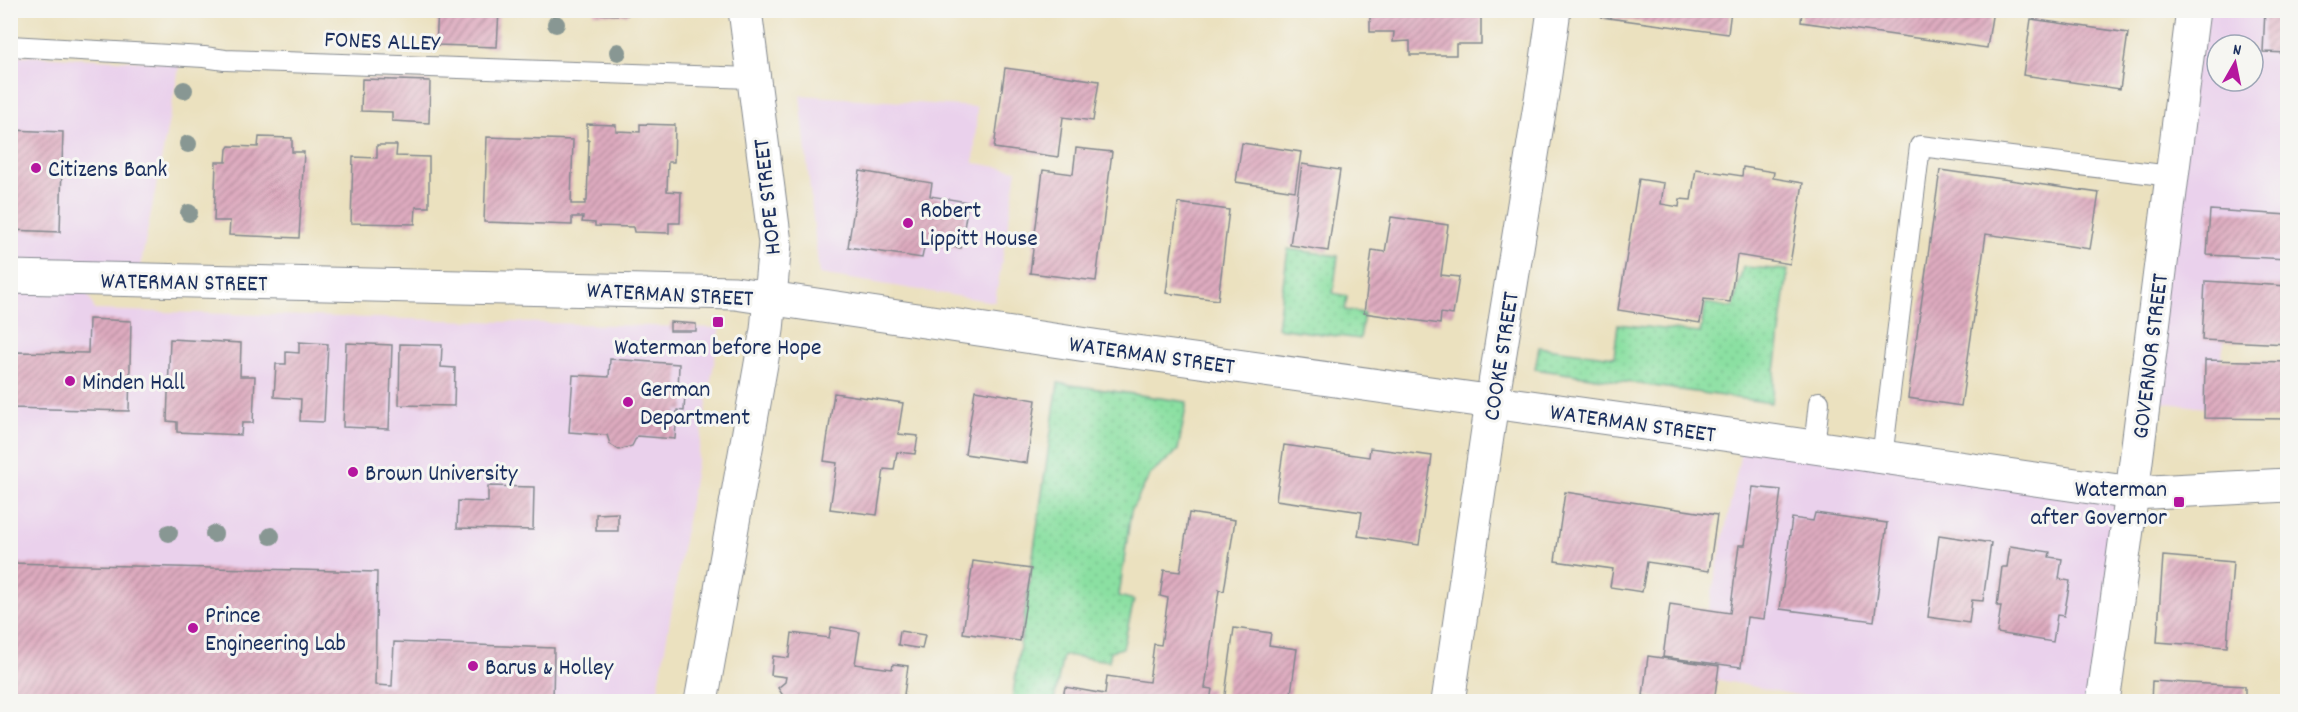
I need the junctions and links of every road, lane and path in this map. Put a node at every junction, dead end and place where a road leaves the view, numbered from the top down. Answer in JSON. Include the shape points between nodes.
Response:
{"nodes":[{"id":1,"x":745,"y":10,"type":"edge"},
{"id":2,"x":1554,"y":10,"type":"edge"},
{"id":3,"x":2193,"y":10,"type":"edge"},
{"id":4,"x":10,"y":46,"type":"edge"},
{"id":5,"x":752,"y":78,"type":"junction"},
{"id":6,"x":2171,"y":177,"type":"junction"},
{"id":7,"x":10,"y":277,"type":"edge"},
{"id":8,"x":771,"y":299,"type":"junction"},
{"id":9,"x":1492,"y":402,"type":"junction"},
{"id":10,"x":1819,"y":402,"type":"dead end"},
{"id":11,"x":1814,"y":448,"type":"junction"},
{"id":12,"x":1882,"y":458,"type":"junction"},
{"id":13,"x":2288,"y":485,"type":"edge"},
{"id":14,"x":2132,"y":493,"type":"junction"},
{"id":15,"x":701,"y":702,"type":"edge"},
{"id":16,"x":1448,"y":702,"type":"edge"},
{"id":17,"x":2103,"y":702,"type":"edge"}],
"edges":[{"from":1,"to":5,"type":"main road","name":"HOPE STREET"},
{"from":2,"to":9,"type":"main road","name":"COOKE STREET"},
{"from":3,"to":6,"type":"main road","name":"GOVERNOR STREET"},
{"from":4,"to":5,"type":"lane","name":"FONES ALLEY","via":[[225,60]]},
{"from":5,"to":8,"type":"main road","name":"HOPE STREET","via":[[775,243]]},
{"from":6,"to":12,"type":"lane","via":[[1920,146]]},
{"from":6,"to":14,"type":"main road","name":"GOVERNOR STREET"},
{"from":7,"to":8,"type":"main road","name":"WATERMAN STREET","via":[[669,290]]},
{"from":8,"to":9,"type":"main road","name":"WATERMAN STREET"},
{"from":8,"to":15,"type":"main road","name":"HOPE STREET"},
{"from":9,"to":11,"type":"main road","name":"WATERMAN STREET"},
{"from":9,"to":16,"type":"main road","name":"COOKE STREET"},
{"from":10,"to":11,"type":"lane"},
{"from":11,"to":12,"type":"main road","name":"WATERMAN STREET"},
{"from":12,"to":14,"type":"main road","name":"WATERMAN STREET"},
{"from":13,"to":14,"type":"main road","name":"WATERMAN STREET"},
{"from":14,"to":17,"type":"main road","name":"GOVERNOR STREET"}]}
